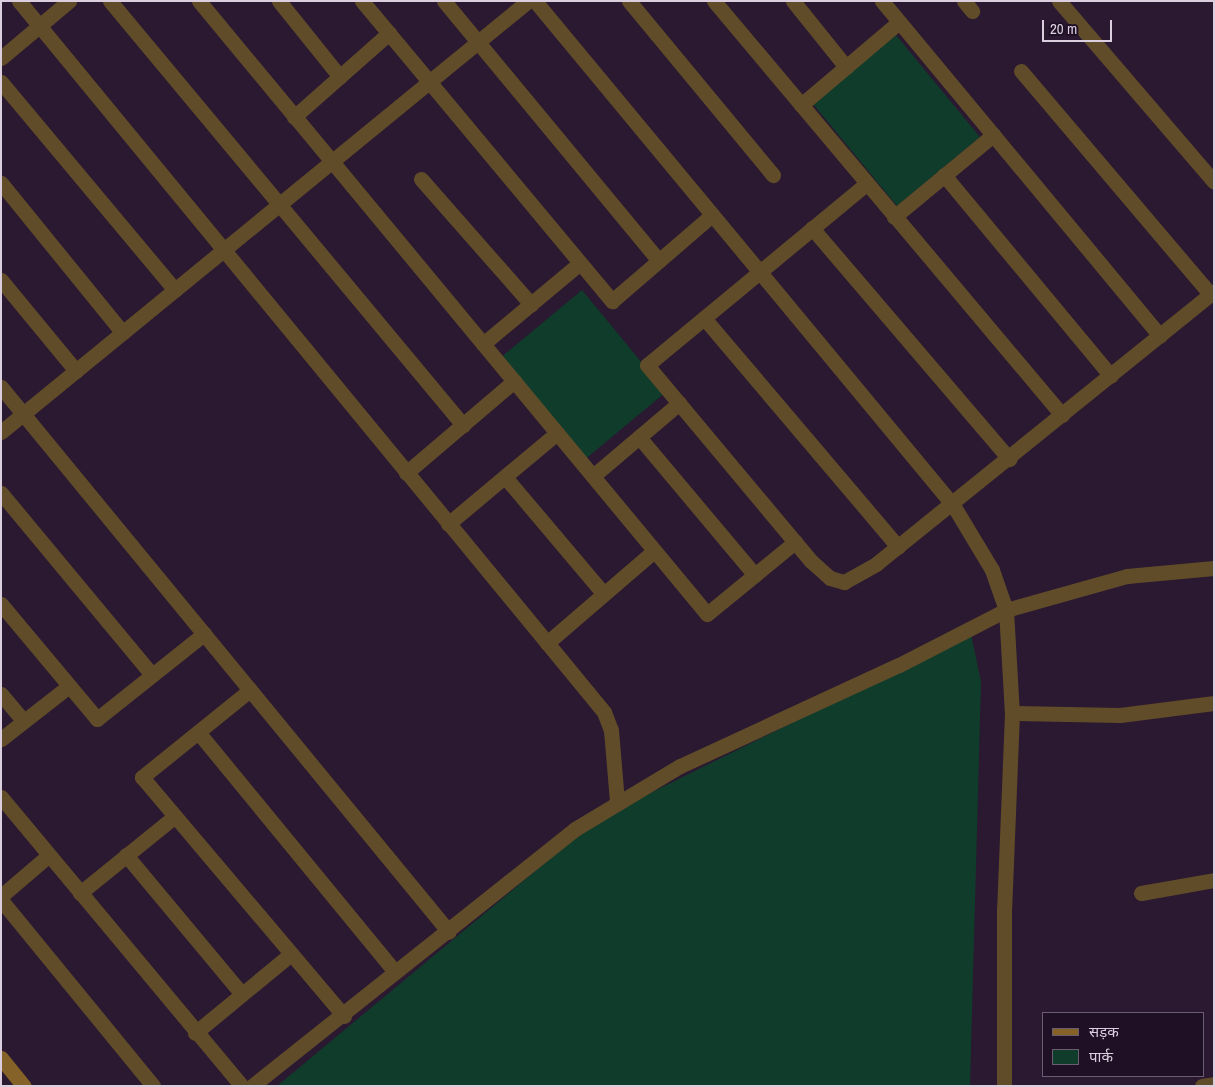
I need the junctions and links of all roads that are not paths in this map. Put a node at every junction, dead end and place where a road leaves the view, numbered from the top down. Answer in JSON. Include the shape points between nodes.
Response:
{"nodes":[{"id":1,"x":19,"y":1,"type":"edge"},
{"id":2,"x":69,"y":1,"type":"edge"},
{"id":3,"x":110,"y":1,"type":"edge"},
{"id":4,"x":198,"y":1,"type":"edge"},
{"id":5,"x":279,"y":1,"type":"edge"},
{"id":6,"x":362,"y":1,"type":"edge"},
{"id":7,"x":444,"y":1,"type":"edge"},
{"id":8,"x":528,"y":1,"type":"edge"},
{"id":9,"x":536,"y":1,"type":"edge"},
{"id":10,"x":629,"y":1,"type":"edge"},
{"id":11,"x":714,"y":1,"type":"edge"},
{"id":12,"x":793,"y":1,"type":"edge"},
{"id":13,"x":882,"y":1,"type":"edge"},
{"id":14,"x":1060,"y":1,"type":"edge"},
{"id":15,"x":899,"y":22,"type":"junction"},
{"id":16,"x":39,"y":26,"type":"junction"},
{"id":17,"x":389,"y":34,"type":"junction"},
{"id":18,"x":478,"y":42,"type":"junction"},
{"id":19,"x":1,"y":58,"type":"edge"},
{"id":20,"x":846,"y":67,"type":"junction"},
{"id":21,"x":1021,"y":72,"type":"dead end"},
{"id":22,"x":340,"y":77,"type":"junction"},
{"id":23,"x":1,"y":82,"type":"edge"},
{"id":24,"x":429,"y":82,"type":"junction"},
{"id":25,"x":801,"y":105,"type":"junction"},
{"id":26,"x":294,"y":117,"type":"junction"},
{"id":27,"x":993,"y":134,"type":"junction"},
{"id":28,"x":332,"y":162,"type":"junction"},
{"id":29,"x":773,"y":175,"type":"dead end"},
{"id":30,"x":944,"y":175,"type":"junction"},
{"id":31,"x":421,"y":179,"type":"dead end"},
{"id":32,"x":1214,"y":182,"type":"edge"},
{"id":33,"x":1,"y":183,"type":"edge"},
{"id":34,"x":866,"y":184,"type":"junction"},
{"id":35,"x":280,"y":205,"type":"junction"},
{"id":36,"x":712,"y":215,"type":"junction"},
{"id":37,"x":894,"y":217,"type":"junction"},
{"id":38,"x":812,"y":228,"type":"junction"},
{"id":39,"x":222,"y":252,"type":"junction"},
{"id":40,"x":658,"y":261,"type":"junction"},
{"id":41,"x":580,"y":263,"type":"junction"},
{"id":42,"x":760,"y":272,"type":"junction"},
{"id":43,"x":1,"y":280,"type":"edge"},
{"id":44,"x":175,"y":290,"type":"junction"},
{"id":45,"x":1212,"y":293,"type":"edge"},
{"id":46,"x":531,"y":304,"type":"junction"},
{"id":47,"x":704,"y":318,"type":"junction"},
{"id":48,"x":123,"y":333,"type":"junction"},
{"id":49,"x":1160,"y":336,"type":"junction"},
{"id":50,"x":483,"y":344,"type":"junction"},
{"id":51,"x":76,"y":371,"type":"junction"},
{"id":52,"x":1111,"y":376,"type":"junction"},
{"id":53,"x":514,"y":381,"type":"junction"},
{"id":54,"x":1,"y":387,"type":"edge"},
{"id":55,"x":679,"y":403,"type":"junction"},
{"id":56,"x":24,"y":414,"type":"junction"},
{"id":57,"x":1062,"y":415,"type":"junction"},
{"id":58,"x":463,"y":425,"type":"junction"},
{"id":59,"x":1,"y":432,"type":"edge"},
{"id":60,"x":557,"y":433,"type":"junction"},
{"id":61,"x":639,"y":437,"type":"junction"},
{"id":62,"x":1009,"y":459,"type":"junction"},
{"id":63,"x":406,"y":473,"type":"junction"},
{"id":64,"x":593,"y":476,"type":"junction"},
{"id":65,"x":505,"y":477,"type":"junction"},
{"id":66,"x":1,"y":493,"type":"edge"},
{"id":67,"x":953,"y":505,"type":"junction"},
{"id":68,"x":448,"y":524,"type":"junction"},
{"id":69,"x":795,"y":542,"type":"junction"},
{"id":70,"x":898,"y":547,"type":"junction"},
{"id":71,"x":654,"y":551,"type":"junction"},
{"id":72,"x":1214,"y":568,"type":"edge"},
{"id":73,"x":755,"y":575,"type":"junction"},
{"id":74,"x":604,"y":594,"type":"junction"},
{"id":75,"x":1,"y":604,"type":"edge"},
{"id":76,"x":1006,"y":610,"type":"junction"},
{"id":77,"x":204,"y":634,"type":"junction"},
{"id":78,"x":547,"y":643,"type":"junction"},
{"id":79,"x":152,"y":676,"type":"junction"},
{"id":80,"x":69,"y":686,"type":"junction"},
{"id":81,"x":250,"y":690,"type":"junction"},
{"id":82,"x":1,"y":694,"type":"edge"},
{"id":83,"x":1214,"y":703,"type":"edge"},
{"id":84,"x":1012,"y":713,"type":"junction"},
{"id":85,"x":24,"y":722,"type":"junction"},
{"id":86,"x":198,"y":732,"type":"junction"},
{"id":87,"x":1,"y":739,"type":"edge"},
{"id":88,"x":617,"y":801,"type":"junction"},
{"id":89,"x":3,"y":803,"type":"edge"},
{"id":90,"x":175,"y":816,"type":"junction"},
{"id":91,"x":49,"y":855,"type":"junction"},
{"id":92,"x":126,"y":855,"type":"junction"},
{"id":93,"x":1214,"y":880,"type":"edge"},
{"id":94,"x":80,"y":893,"type":"junction"},
{"id":95,"x":1141,"y":894,"type":"dead end"},
{"id":96,"x":1,"y":896,"type":"edge"},
{"id":97,"x":1,"y":900,"type":"edge"},
{"id":98,"x":449,"y":932,"type":"junction"},
{"id":99,"x":291,"y":954,"type":"junction"},
{"id":100,"x":395,"y":972,"type":"junction"},
{"id":101,"x":242,"y":994,"type":"junction"},
{"id":102,"x":344,"y":1016,"type":"junction"},
{"id":103,"x":195,"y":1033,"type":"junction"},
{"id":104,"x":1,"y":1058,"type":"edge"},
{"id":105,"x":1214,"y":1084,"type":"edge"},
{"id":106,"x":24,"y":1086,"type":"edge"},
{"id":107,"x":153,"y":1086,"type":"edge"},
{"id":108,"x":242,"y":1086,"type":"edge"},
{"id":109,"x":252,"y":1086,"type":"edge"},
{"id":110,"x":1004,"y":1086,"type":"edge"},
{"id":111,"x":1202,"y":1086,"type":"edge"}],
"edges":[{"from":1,"to":16,"type":"street"},
{"from":2,"to":16,"type":"street"},
{"from":3,"to":35,"type":"street"},
{"from":4,"to":26,"type":"street"},
{"from":5,"to":22,"type":"street"},
{"from":6,"to":17,"type":"street"},
{"from":7,"to":18,"type":"street"},
{"from":8,"to":18,"type":"street"},
{"from":9,"to":36,"type":"street"},
{"from":10,"to":29,"type":"street"},
{"from":11,"to":25,"type":"street"},
{"from":12,"to":20,"type":"street"},
{"from":13,"to":15,"type":"street"},
{"from":14,"to":32,"type":"street"},
{"from":15,"to":20,"type":"street"},
{"from":15,"to":27,"type":"street"},
{"from":16,"to":19,"type":"street"},
{"from":16,"to":39,"type":"street"},
{"from":17,"to":22,"type":"street"},
{"from":17,"to":24,"type":"street"},
{"from":18,"to":24,"type":"street"},
{"from":18,"to":40,"type":"street"},
{"from":20,"to":25,"type":"street"},
{"from":21,"to":45,"type":"street"},
{"from":22,"to":26,"type":"street"},
{"from":23,"to":44,"type":"street"},
{"from":24,"to":28,"type":"street"},
{"from":24,"to":41,"type":"street"},
{"from":25,"to":34,"type":"street"},
{"from":26,"to":28,"type":"street"},
{"from":27,"to":30,"type":"street"},
{"from":27,"to":49,"type":"street"},
{"from":28,"to":35,"type":"street"},
{"from":28,"to":50,"type":"street"},
{"from":30,"to":37,"type":"street"},
{"from":30,"to":52,"type":"street"},
{"from":31,"to":46,"type":"street"},
{"from":33,"to":48,"type":"street"},
{"from":34,"to":37,"type":"street"},
{"from":34,"to":38,"type":"street"},
{"from":35,"to":39,"type":"street"},
{"from":35,"to":58,"type":"street"},
{"from":36,"to":40,"type":"street"},
{"from":36,"to":42,"type":"street"},
{"from":37,"to":57,"type":"street"},
{"from":38,"to":42,"type":"street"},
{"from":38,"to":62,"type":"street"},
{"from":39,"to":44,"type":"street"},
{"from":39,"to":63,"type":"street"},
{"from":40,"to":41,"type":"street","via":[[612,301]]},
{"from":41,"to":46,"type":"street"},
{"from":42,"to":47,"type":"street"},
{"from":42,"to":67,"type":"street"},
{"from":43,"to":51,"type":"street"},
{"from":44,"to":48,"type":"street"},
{"from":45,"to":49,"type":"street"},
{"from":46,"to":50,"type":"street"},
{"from":47,"to":55,"type":"street","via":[[647,366]]},
{"from":47,"to":70,"type":"street"},
{"from":48,"to":51,"type":"street"},
{"from":49,"to":52,"type":"street"},
{"from":50,"to":53,"type":"street"},
{"from":51,"to":56,"type":"street"},
{"from":52,"to":57,"type":"street"},
{"from":53,"to":58,"type":"street"},
{"from":53,"to":60,"type":"street"},
{"from":54,"to":56,"type":"street"},
{"from":55,"to":61,"type":"street"},
{"from":55,"to":69,"type":"street"},
{"from":56,"to":59,"type":"street"},
{"from":56,"to":77,"type":"street"},
{"from":57,"to":62,"type":"street"},
{"from":58,"to":63,"type":"street"},
{"from":60,"to":64,"type":"street"},
{"from":60,"to":65,"type":"street"},
{"from":61,"to":64,"type":"street"},
{"from":61,"to":73,"type":"street"},
{"from":62,"to":67,"type":"street"},
{"from":63,"to":68,"type":"street"},
{"from":64,"to":71,"type":"street"},
{"from":65,"to":68,"type":"street"},
{"from":65,"to":74,"type":"street"},
{"from":66,"to":79,"type":"street"},
{"from":67,"to":70,"type":"street"},
{"from":67,"to":76,"type":"street","via":[[988,561]]},
{"from":68,"to":78,"type":"street"},
{"from":69,"to":70,"type":"street","via":[[830,578],[844,582],[857,578]]},
{"from":69,"to":73,"type":"street"},
{"from":71,"to":73,"type":"street","via":[[707,614]]},
{"from":71,"to":74,"type":"street"},
{"from":72,"to":76,"type":"street","via":[[1127,576]]},
{"from":74,"to":78,"type":"street"},
{"from":75,"to":80,"type":"street"},
{"from":76,"to":84,"type":"street"},
{"from":76,"to":88,"type":"street","via":[[899,665],[680,766]]},
{"from":77,"to":79,"type":"street"},
{"from":77,"to":81,"type":"street"},
{"from":78,"to":88,"type":"street","via":[[604,712],[611,730]]},
{"from":79,"to":80,"type":"street","via":[[97,719]]},
{"from":80,"to":85,"type":"street"},
{"from":81,"to":86,"type":"street"},
{"from":81,"to":98,"type":"street"},
{"from":82,"to":85,"type":"street"},
{"from":83,"to":84,"type":"street","via":[[1120,714]]},
{"from":84,"to":110,"type":"street","via":[[1004,909]]},
{"from":85,"to":87,"type":"street"},
{"from":86,"to":90,"type":"street","via":[[142,777]]},
{"from":86,"to":100,"type":"street"},
{"from":88,"to":98,"type":"street","via":[[528,865]]},
{"from":89,"to":91,"type":"street"},
{"from":90,"to":92,"type":"street"},
{"from":90,"to":99,"type":"street"},
{"from":91,"to":94,"type":"street"},
{"from":91,"to":96,"type":"street"},
{"from":92,"to":94,"type":"street"},
{"from":92,"to":101,"type":"street"},
{"from":93,"to":95,"type":"street"},
{"from":94,"to":103,"type":"street"},
{"from":97,"to":107,"type":"street"},
{"from":98,"to":100,"type":"street"},
{"from":99,"to":101,"type":"street"},
{"from":99,"to":102,"type":"street"},
{"from":100,"to":102,"type":"street"},
{"from":101,"to":103,"type":"street"},
{"from":102,"to":109,"type":"street"},
{"from":103,"to":108,"type":"street"},
{"from":104,"to":106,"type":"street"},
{"from":105,"to":111,"type":"street"}]}
